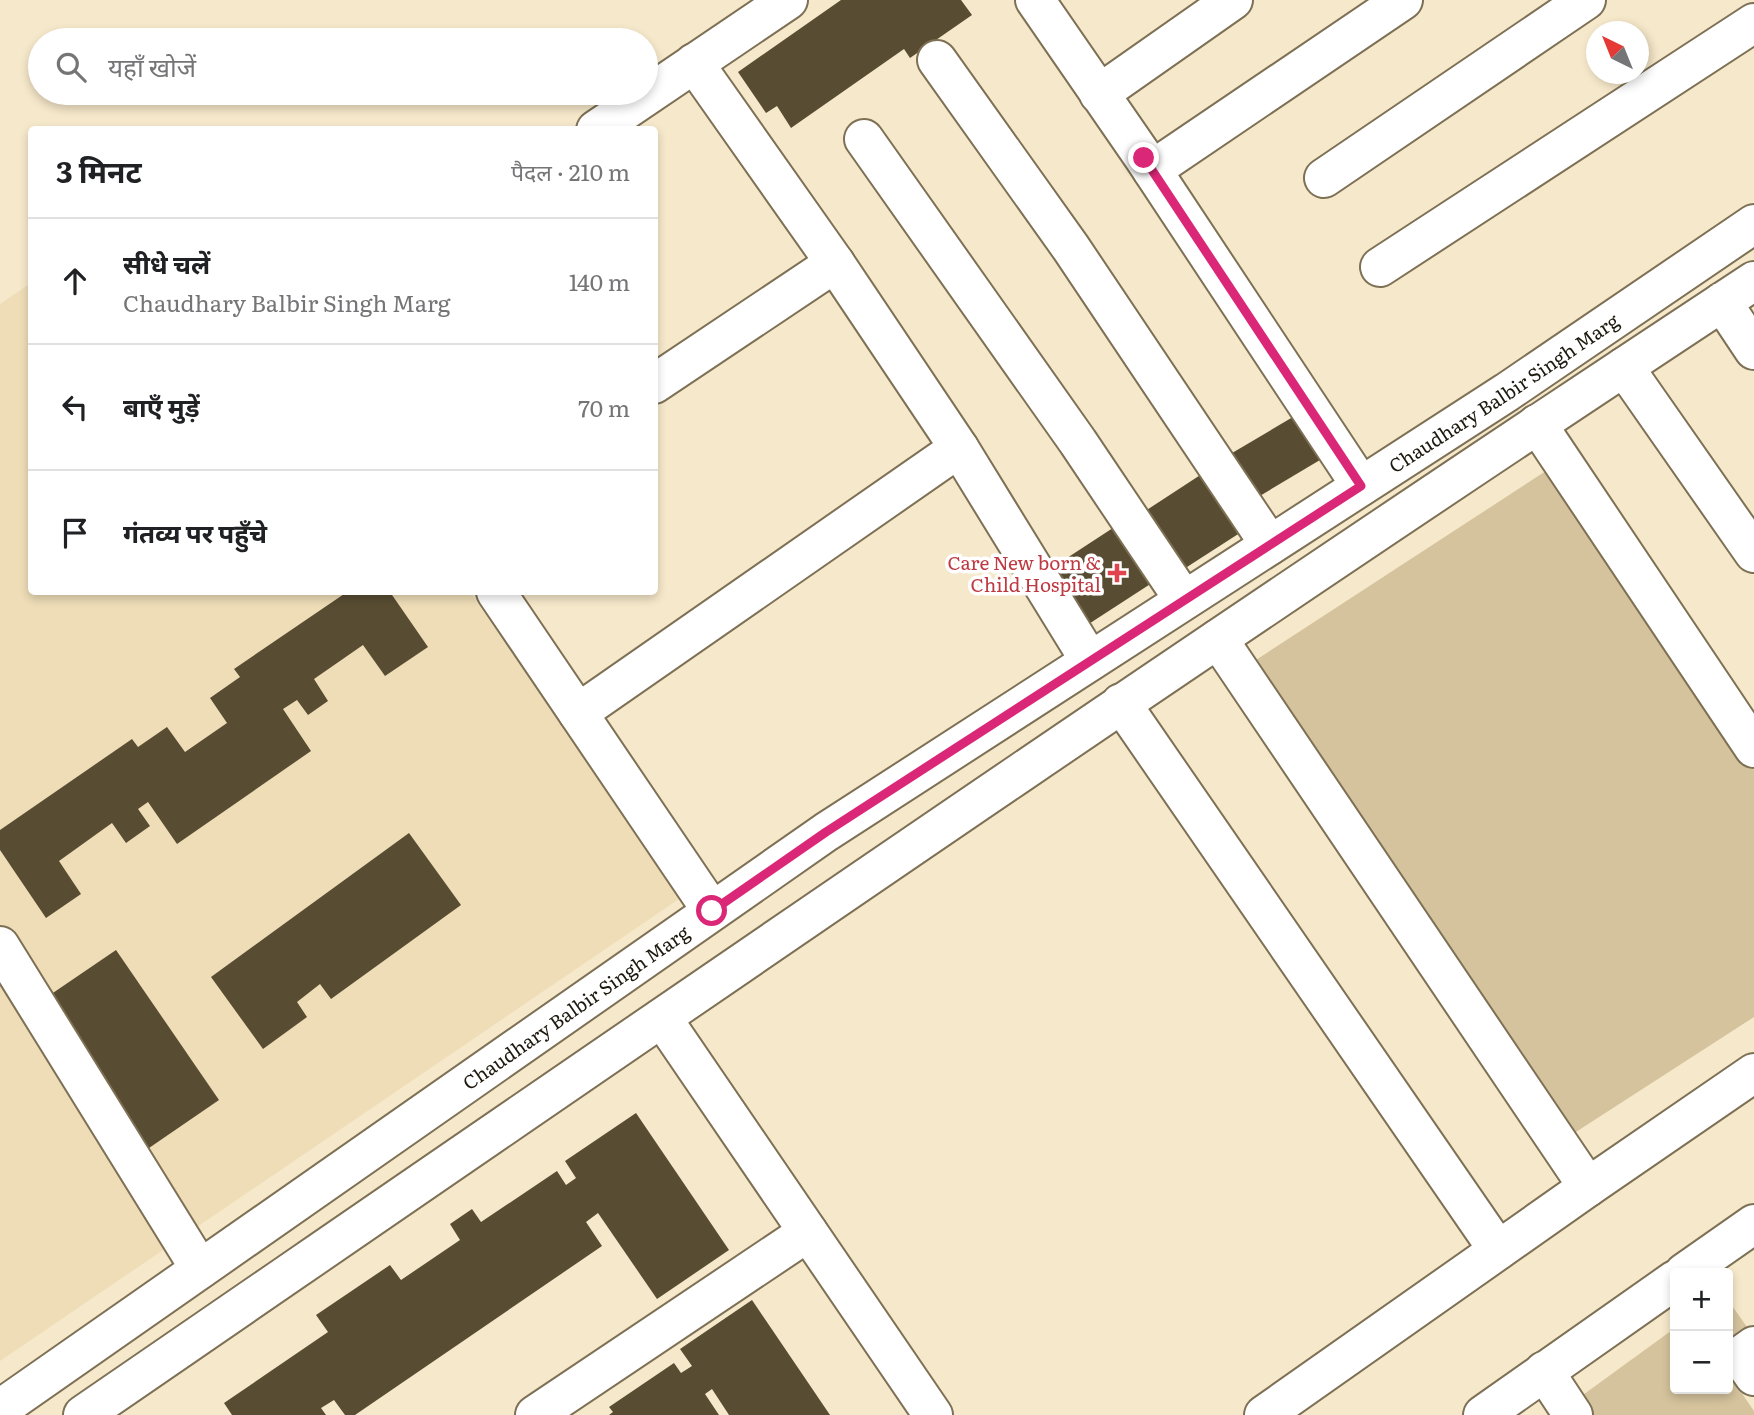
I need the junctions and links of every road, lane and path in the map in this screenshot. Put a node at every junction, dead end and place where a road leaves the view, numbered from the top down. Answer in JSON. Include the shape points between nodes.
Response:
{"nodes":[{"id":1,"x":788,"y":0,"type":"edge"},
{"id":2,"x":1035,"y":0,"type":"edge"},
{"id":3,"x":1233,"y":0,"type":"edge"},
{"id":4,"x":1403,"y":0,"type":"edge"},
{"id":5,"x":1586,"y":0,"type":"edge"},
{"id":6,"x":1754,"y":23,"type":"edge"},
{"id":7,"x":937,"y":60,"type":"dead end"},
{"id":8,"x":694,"y":63,"type":"junction"},
{"id":9,"x":658,"y":88,"type":"edge"},
{"id":10,"x":1099,"y":94,"type":"junction"},
{"id":11,"x":633,"y":105,"type":"edge"},
{"id":12,"x":602,"y":126,"type":"edge"},
{"id":13,"x":864,"y":139,"type":"dead end"},
{"id":14,"x":1152,"y":170,"type":"junction"},
{"id":15,"x":1324,"y":178,"type":"dead end"},
{"id":16,"x":1754,"y":224,"type":"edge"},
{"id":17,"x":835,"y":264,"type":"junction"},
{"id":18,"x":1380,"y":267,"type":"dead end"},
{"id":19,"x":1754,"y":281,"type":"edge"},
{"id":20,"x":1722,"y":302,"type":"junction"},
{"id":21,"x":1754,"y":351,"type":"edge"},
{"id":22,"x":1624,"y":367,"type":"junction"},
{"id":23,"x":658,"y":381,"type":"edge"},
{"id":24,"x":1537,"y":424,"type":"junction"},
{"id":25,"x":959,"y":448,"type":"junction"},
{"id":26,"x":1361,"y":486,"type":"junction"},
{"id":27,"x":1270,"y":545,"type":"junction"},
{"id":28,"x":1754,"y":553,"type":"edge"},
{"id":29,"x":498,"y":595,"type":"edge"},
{"id":30,"x":1184,"y":600,"type":"junction"},
{"id":31,"x":1218,"y":639,"type":"junction"},
{"id":32,"x":1090,"y":661,"type":"junction"},
{"id":33,"x":1121,"y":703,"type":"junction"},
{"id":34,"x":578,"y":713,"type":"junction"},
{"id":35,"x":1754,"y":748,"type":"edge"},
{"id":36,"x":712,"y":911,"type":"junction"},
{"id":37,"x":0,"y":946,"type":"edge"},
{"id":38,"x":662,"y":1018,"type":"junction"},
{"id":39,"x":1754,"y":1073,"type":"edge"},
{"id":40,"x":1588,"y":1186,"type":"junction"},
{"id":41,"x":1754,"y":1224,"type":"edge"},
{"id":42,"x":808,"y":1232,"type":"junction"},
{"id":43,"x":1498,"y":1250,"type":"junction"},
{"id":44,"x":1692,"y":1268,"type":"edge"},
{"id":45,"x":200,"y":1269,"type":"junction"},
{"id":46,"x":1670,"y":1283,"type":"edge"},
{"id":47,"x":1544,"y":1371,"type":"junction"},
{"id":48,"x":0,"y":1409,"type":"edge"},
{"id":49,"x":1268,"y":1414,"type":"edge"},
{"id":50,"x":83,"y":1415,"type":"edge"},
{"id":51,"x":535,"y":1415,"type":"edge"},
{"id":52,"x":933,"y":1415,"type":"edge"},
{"id":53,"x":1483,"y":1415,"type":"edge"},
{"id":54,"x":1573,"y":1415,"type":"edge"}],
"edges":[{"from":1,"to":8,"type":"street"},
{"from":2,"to":10,"type":"street"},
{"from":3,"to":10,"type":"street"},
{"from":4,"to":14,"type":"street"},
{"from":5,"to":15,"type":"street"},
{"from":6,"to":18,"type":"street"},
{"from":7,"to":27,"type":"street","via":[[1071,248]]},
{"from":8,"to":9,"type":"street"},
{"from":8,"to":17,"type":"street"},
{"from":10,"to":14,"type":"street"},
{"from":11,"to":12,"type":"street"},
{"from":13,"to":30,"type":"street"},
{"from":14,"to":26,"type":"street"},
{"from":16,"to":26,"type":"street","name":"Chaudhary Balbir Singh Marg"},
{"from":17,"to":23,"type":"street"},
{"from":17,"to":25,"type":"street"},
{"from":19,"to":20,"type":"street"},
{"from":20,"to":21,"type":"street"},
{"from":20,"to":22,"type":"street"},
{"from":22,"to":24,"type":"street"},
{"from":22,"to":28,"type":"street"},
{"from":24,"to":31,"type":"street"},
{"from":24,"to":35,"type":"street"},
{"from":25,"to":32,"type":"street"},
{"from":25,"to":34,"type":"street"},
{"from":26,"to":27,"type":"street","name":"Chaudhary Balbir Singh Marg"},
{"from":27,"to":30,"type":"street","name":"Chaudhary Balbir Singh Marg"},
{"from":29,"to":34,"type":"street"},
{"from":30,"to":32,"type":"street","name":"Chaudhary Balbir Singh Marg"},
{"from":31,"to":33,"type":"street"},
{"from":31,"to":40,"type":"street"},
{"from":32,"to":36,"type":"street","name":"Chaudhary Balbir Singh Marg"},
{"from":33,"to":38,"type":"street"},
{"from":33,"to":43,"type":"street"},
{"from":34,"to":36,"type":"street"},
{"from":36,"to":45,"type":"street","name":"Chaudhary Balbir Singh Marg"},
{"from":37,"to":45,"type":"street"},
{"from":38,"to":42,"type":"street"},
{"from":38,"to":50,"type":"street"},
{"from":39,"to":40,"type":"street"},
{"from":40,"to":43,"type":"street"},
{"from":41,"to":44,"type":"street"},
{"from":42,"to":51,"type":"street"},
{"from":42,"to":52,"type":"street"},
{"from":43,"to":49,"type":"street"},
{"from":45,"to":48,"type":"street","name":"Chaudhary Balbir Singh Marg"},
{"from":46,"to":47,"type":"street"},
{"from":47,"to":53,"type":"street"},
{"from":47,"to":54,"type":"street"}]}
